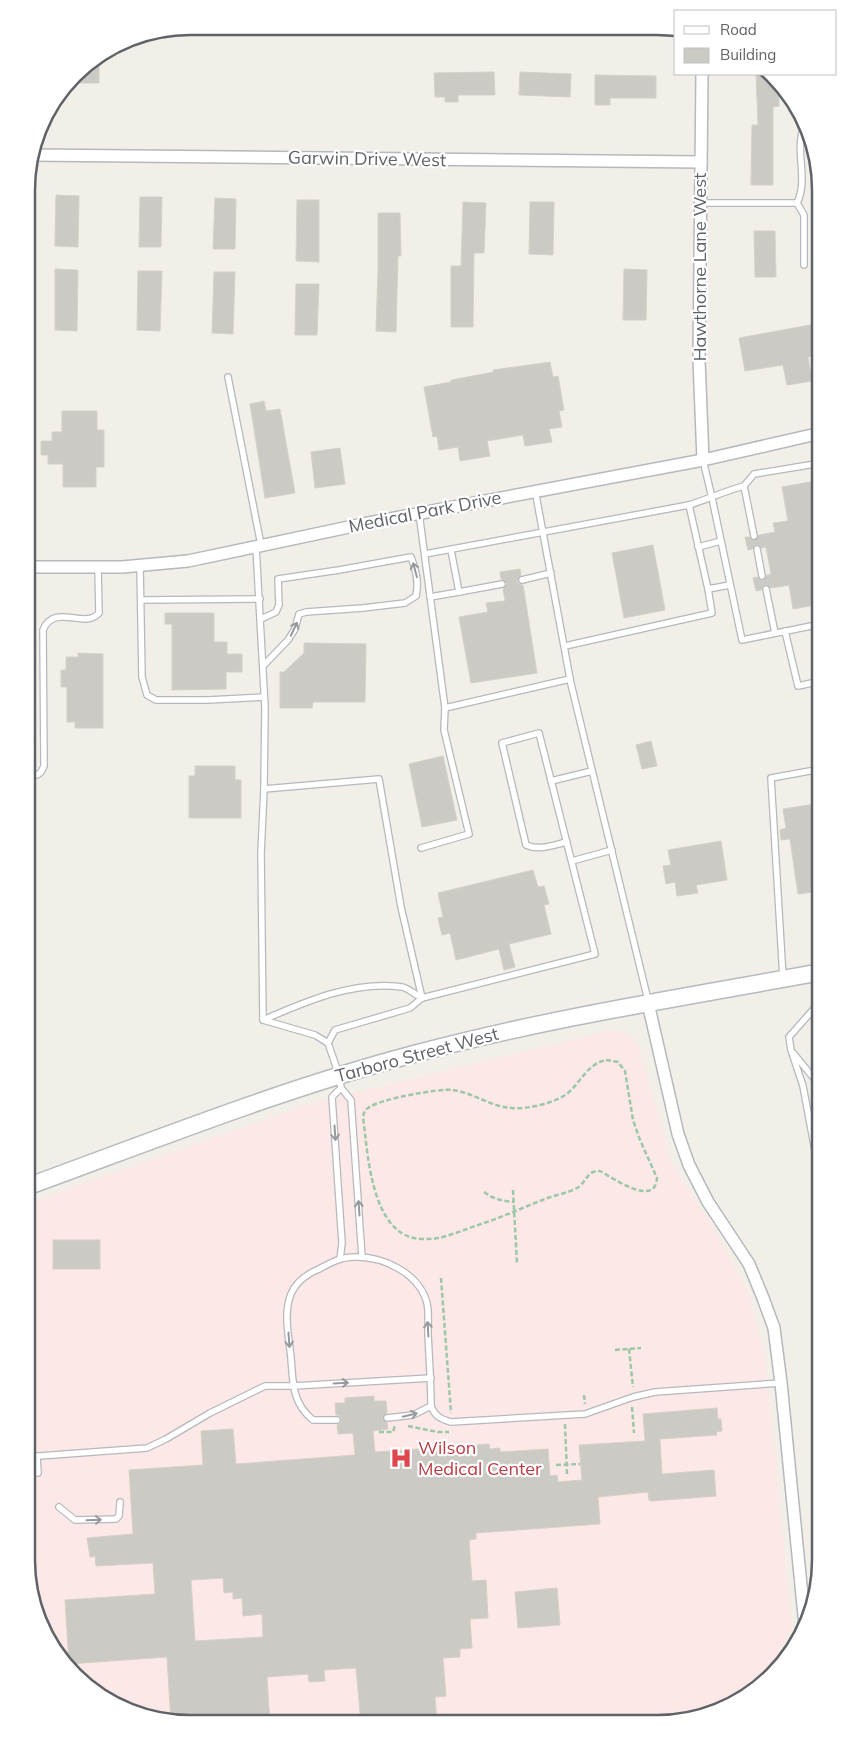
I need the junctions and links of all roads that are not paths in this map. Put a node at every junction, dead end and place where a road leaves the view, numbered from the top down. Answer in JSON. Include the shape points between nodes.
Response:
{"nodes":[{"id":1,"x":702,"y":75,"type":"edge"},
{"id":2,"x":801,"y":133,"type":"edge"},
{"id":3,"x":39,"y":155,"type":"edge"},
{"id":4,"x":701,"y":162,"type":"junction"},
{"id":5,"x":701,"y":203,"type":"junction"},
{"id":6,"x":797,"y":203,"type":"junction"},
{"id":7,"x":804,"y":265,"type":"dead end"},
{"id":8,"x":228,"y":377,"type":"dead end"},
{"id":9,"x":812,"y":436,"type":"edge"},
{"id":10,"x":703,"y":460,"type":"junction"},
{"id":11,"x":812,"y":464,"type":"edge"},
{"id":12,"x":744,"y":486,"type":"junction"},
{"id":13,"x":535,"y":490,"type":"junction"},
{"id":14,"x":712,"y":498,"type":"junction"},
{"id":15,"x":689,"y":505,"type":"junction"},
{"id":16,"x":419,"y":513,"type":"junction"},
{"id":17,"x":543,"y":533,"type":"junction"},
{"id":18,"x":754,"y":536,"type":"dead end"},
{"id":19,"x":721,"y":541,"type":"junction"},
{"id":20,"x":258,"y":546,"type":"junction"},
{"id":21,"x":698,"y":547,"type":"junction"},
{"id":22,"x":757,"y":549,"type":"dead end"},
{"id":23,"x":451,"y":550,"type":"junction"},
{"id":24,"x":425,"y":554,"type":"junction"},
{"id":25,"x":140,"y":566,"type":"junction"},
{"id":26,"x":35,"y":567,"type":"edge"},
{"id":27,"x":98,"y":567,"type":"junction"},
{"id":28,"x":551,"y":573,"type":"junction"},
{"id":29,"x":762,"y":576,"type":"dead end"},
{"id":30,"x":522,"y":580,"type":"dead end"},
{"id":31,"x":502,"y":584,"type":"dead end"},
{"id":32,"x":730,"y":585,"type":"junction"},
{"id":33,"x":708,"y":589,"type":"junction"},
{"id":34,"x":766,"y":589,"type":"dead end"},
{"id":35,"x":459,"y":592,"type":"junction"},
{"id":36,"x":430,"y":597,"type":"junction"},
{"id":37,"x":141,"y":600,"type":"junction"},
{"id":38,"x":260,"y":600,"type":"junction"},
{"id":39,"x":261,"y":619,"type":"junction"},
{"id":40,"x":812,"y":626,"type":"edge"},
{"id":41,"x":785,"y":631,"type":"junction"},
{"id":42,"x":775,"y":633,"type":"junction"},
{"id":43,"x":565,"y":646,"type":"junction"},
{"id":44,"x":263,"y":666,"type":"junction"},
{"id":45,"x":570,"y":679,"type":"junction"},
{"id":46,"x":812,"y":683,"type":"edge"},
{"id":47,"x":264,"y":697,"type":"junction"},
{"id":48,"x":445,"y":708,"type":"junction"},
{"id":49,"x":592,"y":770,"type":"junction"},
{"id":50,"x":812,"y":771,"type":"edge"},
{"id":51,"x":35,"y":775,"type":"edge"},
{"id":52,"x":551,"y":781,"type":"junction"},
{"id":53,"x":264,"y":789,"type":"junction"},
{"id":54,"x":566,"y":842,"type":"junction"},
{"id":55,"x":422,"y":848,"type":"dead end"},
{"id":56,"x":612,"y":850,"type":"junction"},
{"id":57,"x":572,"y":861,"type":"junction"},
{"id":58,"x":812,"y":974,"type":"edge"},
{"id":59,"x":783,"y":979,"type":"junction"},
{"id":60,"x":422,"y":998,"type":"junction"},
{"id":61,"x":648,"y":1002,"type":"junction"},
{"id":62,"x":812,"y":1013,"type":"edge"},
{"id":63,"x":264,"y":1020,"type":"junction"},
{"id":64,"x":328,"y":1043,"type":"junction"},
{"id":65,"x":791,"y":1050,"type":"junction"},
{"id":66,"x":812,"y":1077,"type":"edge"},
{"id":67,"x":340,"y":1081,"type":"junction"},
{"id":68,"x":812,"y":1137,"type":"edge"},
{"id":69,"x":35,"y":1183,"type":"edge"},
{"id":70,"x":362,"y":1257,"type":"junction"},
{"id":71,"x":340,"y":1259,"type":"junction"},
{"id":72,"x":431,"y":1378,"type":"junction"},
{"id":73,"x":781,"y":1383,"type":"junction"},
{"id":74,"x":293,"y":1386,"type":"junction"},
{"id":75,"x":431,"y":1406,"type":"junction"},
{"id":76,"x":387,"y":1418,"type":"dead end"},
{"id":77,"x":337,"y":1420,"type":"dead end"},
{"id":78,"x":37,"y":1456,"type":"joint"},
{"id":79,"x":38,"y":1473,"type":"dead end"},
{"id":80,"x":120,"y":1502,"type":"dead end"},
{"id":81,"x":59,"y":1508,"type":"dead end"},
{"id":82,"x":804,"y":1611,"type":"edge"}],
"edges":[{"from":1,"to":4,"type":"street","name":"Hawthorne Lane West"},
{"from":2,"to":6,"type":"lane","via":[[801,195]]},
{"from":3,"to":4,"type":"street","name":"Garwin Drive West"},
{"from":4,"to":5,"type":"street","name":"Hawthorne Lane West"},
{"from":5,"to":6,"type":"lane"},
{"from":5,"to":10,"type":"street","name":"Hawthorne Lane West","via":[[699,360]]},
{"from":6,"to":7,"type":"lane","via":[[804,215]]},
{"from":8,"to":20,"type":"lane"},
{"from":9,"to":10,"type":"street","name":"Medical Park Drive"},
{"from":10,"to":13,"type":"street","name":"Medical Park Drive"},
{"from":10,"to":14,"type":"lane"},
{"from":11,"to":12,"type":"lane","via":[[754,474]]},
{"from":12,"to":14,"type":"lane","via":[[726,490]]},
{"from":12,"to":18,"type":"lane"},
{"from":13,"to":16,"type":"street","name":"Medical Park Drive"},
{"from":13,"to":17,"type":"lane"},
{"from":14,"to":15,"type":"lane"},
{"from":14,"to":19,"type":"lane"},
{"from":15,"to":17,"type":"lane"},
{"from":15,"to":21,"type":"lane"},
{"from":16,"to":20,"type":"street","name":"Medical Park Drive"},
{"from":16,"to":24,"type":"lane"},
{"from":17,"to":23,"type":"lane"},
{"from":17,"to":28,"type":"lane"},
{"from":19,"to":21,"type":"lane"},
{"from":19,"to":32,"type":"lane"},
{"from":20,"to":25,"type":"street","name":"Medical Park Drive"},
{"from":20,"to":38,"type":"lane"},
{"from":21,"to":33,"type":"lane"},
{"from":22,"to":29,"type":"lane"},
{"from":23,"to":24,"type":"lane"},
{"from":23,"to":35,"type":"lane"},
{"from":24,"to":36,"type":"lane"},
{"from":25,"to":27,"type":"street","name":"Medical Park Drive"},
{"from":25,"to":37,"type":"lane"},
{"from":26,"to":27,"type":"street","name":"Medical Park Drive"},
{"from":27,"to":51,"type":"lane","via":[[99,613],[96,617],[53,617],[43,630],[44,766],[42,772]]},
{"from":28,"to":30,"type":"lane"},
{"from":28,"to":43,"type":"lane"},
{"from":31,"to":35,"type":"lane"},
{"from":32,"to":33,"type":"lane"},
{"from":32,"to":42,"type":"lane","via":[[742,640]]},
{"from":33,"to":43,"type":"lane","via":[[712,614]]},
{"from":34,"to":42,"type":"lane"},
{"from":35,"to":36,"type":"lane"},
{"from":36,"to":48,"type":"lane"},
{"from":37,"to":38,"type":"lane"},
{"from":37,"to":47,"type":"lane","via":[[142,677],[147,695],[156,700]]},
{"from":38,"to":39,"type":"lane"},
{"from":39,"to":44,"type":"lane"},
{"from":44,"to":39,"type":"lane","one_way":true,"via":[[295,630],[299,614],[405,603],[416,596],[416,570],[411,557],[278,579],[279,606],[276,612]]},
{"from":40,"to":41,"type":"lane"},
{"from":41,"to":42,"type":"lane"},
{"from":41,"to":46,"type":"lane","via":[[798,686]]},
{"from":43,"to":45,"type":"lane"},
{"from":44,"to":47,"type":"lane"},
{"from":45,"to":48,"type":"lane"},
{"from":45,"to":49,"type":"lane"},
{"from":47,"to":53,"type":"lane"},
{"from":48,"to":55,"type":"lane","via":[[444,730],[469,834]]},
{"from":49,"to":52,"type":"lane"},
{"from":49,"to":56,"type":"lane"},
{"from":50,"to":59,"type":"lane","via":[[771,778]]},
{"from":52,"to":54,"type":"lane"},
{"from":52,"to":54,"type":"lane","via":[[540,733],[502,743],[526,844],[540,848]]},
{"from":53,"to":60,"type":"lane","via":[[379,780],[400,907]]},
{"from":53,"to":63,"type":"lane","via":[[261,853]]},
{"from":54,"to":57,"type":"lane"},
{"from":56,"to":57,"type":"lane"},
{"from":56,"to":61,"type":"lane"},
{"from":57,"to":60,"type":"lane","via":[[595,954]]},
{"from":58,"to":59,"type":"main road","name":"Tarboro Street West"},
{"from":59,"to":61,"type":"main road","name":"Tarboro Street West"},
{"from":60,"to":63,"type":"lane","via":[[403,987],[369,987],[319,997]]},
{"from":60,"to":64,"type":"lane","via":[[410,1008],[335,1030]]},
{"from":61,"to":67,"type":"main road","name":"Tarboro Street West","via":[[484,1036]]},
{"from":61,"to":73,"type":"street","via":[[678,1134],[708,1202],[749,1264],[774,1328]]},
{"from":62,"to":65,"type":"lane","via":[[789,1037]]},
{"from":63,"to":64,"type":"lane","via":[[315,1035]]},
{"from":64,"to":67,"type":"lane"},
{"from":65,"to":66,"type":"lane"},
{"from":65,"to":68,"type":"lane","via":[[803,1086]]},
{"from":67,"to":69,"type":"main road","name":"Tarboro Street West"},
{"from":70,"to":67,"type":"lane","one_way":true,"via":[[351,1100]]},
{"from":67,"to":71,"type":"lane","one_way":true,"via":[[332,1097],[342,1242]]},
{"from":70,"to":71,"type":"lane"},
{"from":72,"to":70,"type":"lane","one_way":true,"via":[[426,1302],[410,1276],[392,1265]]},
{"from":71,"to":74,"type":"lane","one_way":true,"via":[[300,1279],[291,1293],[287,1310]]},
{"from":74,"to":72,"type":"lane","one_way":true},
{"from":72,"to":75,"type":"lane"},
{"from":73,"to":75,"type":"lane","via":[[655,1392],[585,1414],[451,1422],[434,1414]]},
{"from":73,"to":82,"type":"street"},
{"from":74,"to":77,"type":"lane","via":[[300,1406],[313,1420]]},
{"from":74,"to":78,"type":"lane","via":[[265,1386],[147,1448]]},
{"from":76,"to":75,"type":"lane","one_way":true,"via":[[413,1415]]},
{"from":78,"to":79,"type":"lane"},
{"from":81,"to":80,"type":"lane","one_way":true,"via":[[75,1520],[116,1519]]}]}
